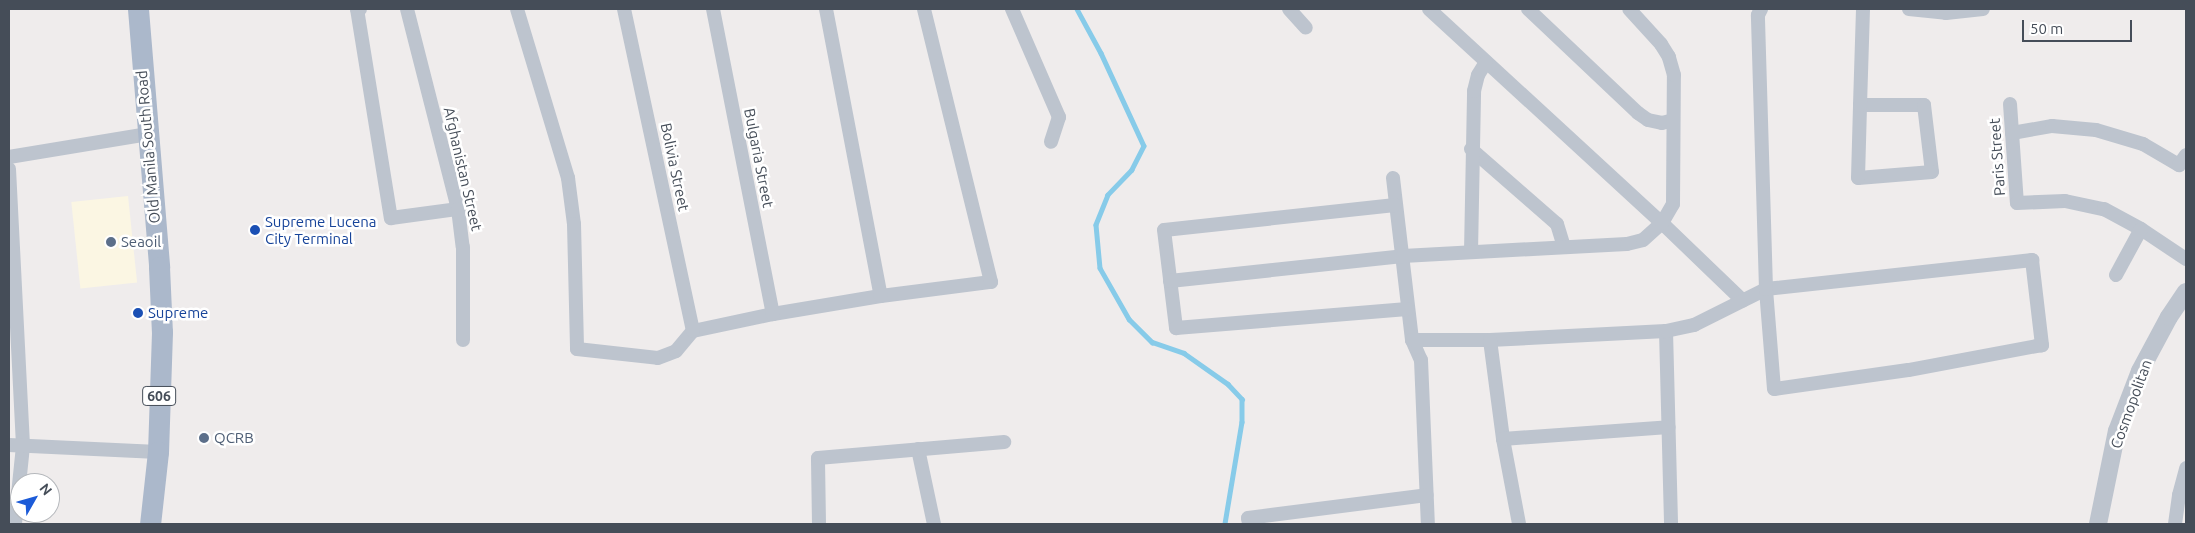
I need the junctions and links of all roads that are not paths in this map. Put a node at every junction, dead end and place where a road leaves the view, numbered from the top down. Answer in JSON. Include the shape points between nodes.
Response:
{"nodes":[{"id":1,"x":138,"y":9,"type":"edge"},
{"id":2,"x":360,"y":9,"type":"edge"},
{"id":3,"x":407,"y":9,"type":"edge"},
{"id":4,"x":517,"y":9,"type":"edge"},
{"id":5,"x":624,"y":9,"type":"edge"},
{"id":6,"x":713,"y":9,"type":"edge"},
{"id":7,"x":826,"y":9,"type":"edge"},
{"id":8,"x":924,"y":9,"type":"edge"},
{"id":9,"x":1012,"y":9,"type":"edge"},
{"id":10,"x":1289,"y":9,"type":"edge"},
{"id":11,"x":1429,"y":9,"type":"edge"},
{"id":12,"x":1528,"y":9,"type":"edge"},
{"id":13,"x":1629,"y":9,"type":"edge"},
{"id":14,"x":1761,"y":9,"type":"edge"},
{"id":15,"x":1863,"y":9,"type":"edge"},
{"id":16,"x":1909,"y":9,"type":"edge"},
{"id":17,"x":1983,"y":9,"type":"edge"},
{"id":18,"x":1946,"y":11,"type":"edge"},
{"id":19,"x":1306,"y":28,"type":"dead end"},
{"id":20,"x":1486,"y":62,"type":"junction"},
{"id":21,"x":2010,"y":104,"type":"dead end"},
{"id":22,"x":1860,"y":105,"type":"junction"},
{"id":23,"x":1673,"y":120,"type":"junction"},
{"id":24,"x":2012,"y":133,"type":"junction"},
{"id":25,"x":148,"y":134,"type":"junction"},
{"id":26,"x":1051,"y":142,"type":"dead end"},
{"id":27,"x":1472,"y":149,"type":"junction"},
{"id":28,"x":9,"y":156,"type":"edge"},
{"id":29,"x":2186,"y":156,"type":"edge"},
{"id":30,"x":9,"y":169,"type":"edge"},
{"id":31,"x":1393,"y":178,"type":"dead end"},
{"id":32,"x":1395,"y":205,"type":"junction"},
{"id":33,"x":458,"y":209,"type":"junction"},
{"id":34,"x":1662,"y":223,"type":"junction"},
{"id":35,"x":2141,"y":229,"type":"junction"},
{"id":36,"x":1564,"y":247,"type":"junction"},
{"id":37,"x":1471,"y":252,"type":"junction"},
{"id":38,"x":1403,"y":256,"type":"junction"},
{"id":39,"x":2186,"y":259,"type":"edge"},
{"id":40,"x":2116,"y":275,"type":"dead end"},
{"id":41,"x":1170,"y":281,"type":"junction"},
{"id":42,"x":1766,"y":289,"type":"junction"},
{"id":43,"x":2186,"y":292,"type":"edge"},
{"id":44,"x":881,"y":296,"type":"junction"},
{"id":45,"x":1743,"y":300,"type":"junction"},
{"id":46,"x":1407,"y":309,"type":"junction"},
{"id":47,"x":774,"y":314,"type":"junction"},
{"id":48,"x":693,"y":331,"type":"junction"},
{"id":49,"x":1666,"y":331,"type":"junction"},
{"id":50,"x":463,"y":340,"type":"dead end"},
{"id":51,"x":1412,"y":340,"type":"junction"},
{"id":52,"x":1490,"y":340,"type":"junction"},
{"id":53,"x":1668,"y":427,"type":"junction"},
{"id":54,"x":1503,"y":439,"type":"junction"},
{"id":55,"x":1004,"y":442,"type":"dead end"},
{"id":56,"x":9,"y":445,"type":"edge"},
{"id":57,"x":23,"y":446,"type":"junction"},
{"id":58,"x":918,"y":449,"type":"junction"},
{"id":59,"x":158,"y":452,"type":"junction"},
{"id":60,"x":2186,"y":468,"type":"edge"},
{"id":61,"x":1426,"y":495,"type":"junction"},
{"id":62,"x":15,"y":524,"type":"edge"},
{"id":63,"x":150,"y":524,"type":"edge"},
{"id":64,"x":819,"y":524,"type":"edge"},
{"id":65,"x":934,"y":524,"type":"edge"},
{"id":66,"x":1249,"y":524,"type":"edge"},
{"id":67,"x":1428,"y":524,"type":"edge"},
{"id":68,"x":1519,"y":524,"type":"edge"},
{"id":69,"x":1671,"y":524,"type":"edge"},
{"id":70,"x":2098,"y":524,"type":"edge"},
{"id":71,"x":2175,"y":524,"type":"edge"}],
"edges":[{"from":1,"to":25,"type":"main road","name":"Old Manila South Road","number":"606"},
{"from":2,"to":33,"type":"street","via":[[357,9],[391,218]]},
{"from":3,"to":33,"type":"street","name":"Afghanistan Street"},
{"from":4,"to":48,"type":"street","via":[[568,178],[574,224],[577,349],[658,358],[676,351]]},
{"from":5,"to":48,"type":"street","name":"Bolivia Street"},
{"from":6,"to":47,"type":"street","name":"Bulgaria Street"},
{"from":7,"to":44,"type":"street"},
{"from":8,"to":44,"type":"street","via":[[991,282]]},
{"from":9,"to":26,"type":"street","via":[[1059,117]]},
{"from":10,"to":19,"type":"street"},
{"from":11,"to":20,"type":"street"},
{"from":12,"to":23,"type":"street","via":[[1638,113],[1648,120],[1662,123]]},
{"from":13,"to":23,"type":"street","via":[[1669,57],[1674,75]]},
{"from":14,"to":42,"type":"street","via":[[1758,14]]},
{"from":15,"to":22,"type":"street"},
{"from":16,"to":18,"type":"street"},
{"from":17,"to":18,"type":"street"},
{"from":20,"to":27,"type":"street","via":[[1474,91]]},
{"from":20,"to":34,"type":"street"},
{"from":21,"to":24,"type":"street","name":"Paris Street"},
{"from":22,"to":22,"type":"street","via":[[1858,178],[1932,172],[1924,105]]},
{"from":23,"to":34,"type":"street","via":[[1673,204]]},
{"from":24,"to":29,"type":"street","via":[[2052,126],[2096,130],[2143,144],[2180,165]]},
{"from":24,"to":35,"type":"street","name":"Paris Street","via":[[2017,203],[2065,201],[2104,209]]},
{"from":25,"to":28,"type":"street"},
{"from":25,"to":59,"type":"main road","name":"Old Manila South Road","number":"606","via":[[162,332]]},
{"from":27,"to":36,"type":"street","via":[[1557,224]]},
{"from":27,"to":37,"type":"street"},
{"from":30,"to":57,"type":"street"},
{"from":31,"to":32,"type":"street"},
{"from":32,"to":38,"type":"street"},
{"from":32,"to":41,"type":"street","via":[[1164,230]]},
{"from":33,"to":50,"type":"street","name":"Afghanistan Street","via":[[464,247]]},
{"from":34,"to":36,"type":"street","via":[[1642,240],[1627,244]]},
{"from":34,"to":45,"type":"street"},
{"from":35,"to":39,"type":"street","name":"Paris Street"},
{"from":35,"to":40,"type":"street"},
{"from":36,"to":37,"type":"street"},
{"from":37,"to":38,"type":"street"},
{"from":38,"to":41,"type":"street"},
{"from":38,"to":46,"type":"street"},
{"from":41,"to":46,"type":"street","via":[[1176,328]]},
{"from":42,"to":42,"type":"street","via":[[2032,260],[2042,345],[1908,370],[1774,389]]},
{"from":42,"to":45,"type":"street"},
{"from":43,"to":70,"type":"street","name":"Cosmopolitan","via":[[2169,317],[2137,380],[2117,431]]},
{"from":44,"to":47,"type":"street"},
{"from":45,"to":49,"type":"street","via":[[1717,316]]},
{"from":46,"to":51,"type":"street"},
{"from":47,"to":48,"type":"street"},
{"from":49,"to":52,"type":"street"},
{"from":49,"to":53,"type":"street"},
{"from":51,"to":52,"type":"street"},
{"from":51,"to":61,"type":"street","via":[[1421,360]]},
{"from":52,"to":54,"type":"street"},
{"from":53,"to":54,"type":"street"},
{"from":53,"to":69,"type":"street"},
{"from":54,"to":68,"type":"street"},
{"from":55,"to":58,"type":"street"},
{"from":56,"to":57,"type":"street"},
{"from":57,"to":59,"type":"street"},
{"from":57,"to":62,"type":"street"},
{"from":58,"to":64,"type":"street","via":[[818,458]]},
{"from":58,"to":65,"type":"street"},
{"from":59,"to":63,"type":"main road","name":"Old Manila South Road","number":"606"},
{"from":60,"to":71,"type":"street"},
{"from":61,"to":66,"type":"street","via":[[1248,518]]},
{"from":61,"to":67,"type":"street"}]}
